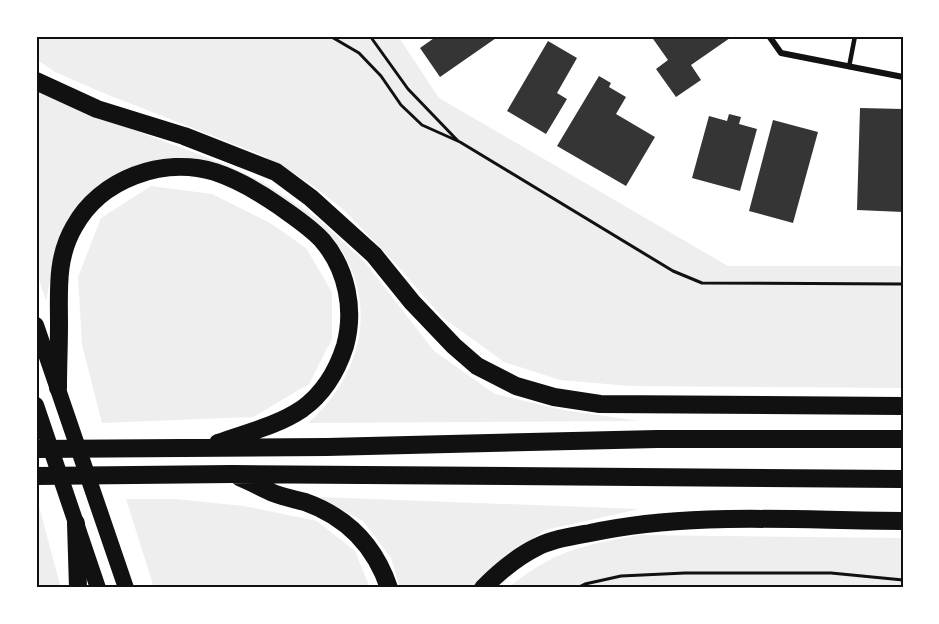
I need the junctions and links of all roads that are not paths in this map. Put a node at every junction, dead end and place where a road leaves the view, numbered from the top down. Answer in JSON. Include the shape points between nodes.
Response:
{"nodes":[{"id":1,"x":770,"y":36,"type":"edge"},
{"id":2,"x":855,"y":36,"type":"edge"},
{"id":3,"x":849,"y":67,"type":"junction"},
{"id":4,"x":903,"y":77,"type":"edge"},
{"id":5,"x":36,"y":81,"type":"edge"},
{"id":6,"x":36,"y":325,"type":"edge"},
{"id":7,"x":58,"y":387,"type":"junction"},
{"id":8,"x":36,"y":405,"type":"edge"},
{"id":9,"x":903,"y":406,"type":"edge"},
{"id":10,"x":903,"y":439,"type":"edge"},
{"id":11,"x":205,"y":447,"type":"junction"},
{"id":12,"x":36,"y":449,"type":"edge"},
{"id":13,"x":232,"y":474,"type":"junction"},
{"id":14,"x":36,"y":476,"type":"edge"},
{"id":15,"x":903,"y":479,"type":"edge"},
{"id":16,"x":903,"y":521,"type":"edge"},
{"id":17,"x":76,"y":523,"type":"junction"},
{"id":18,"x":78,"y":588,"type":"edge"},
{"id":19,"x":98,"y":588,"type":"edge"},
{"id":20,"x":126,"y":588,"type":"edge"},
{"id":21,"x":389,"y":588,"type":"edge"},
{"id":22,"x":483,"y":588,"type":"edge"}],
"edges":[{"from":1,"to":3,"type":"street","via":[[781,52]]},
{"from":2,"to":3,"type":"lane"},
{"from":3,"to":4,"type":"street"},
{"from":5,"to":9,"type":"highway","via":[[97,109],[184,136],[276,172],[374,255],[454,346],[477,366],[516,386],[600,404]]},
{"from":6,"to":7,"type":"highway"},
{"from":7,"to":11,"type":"highway","via":[[61,259],[73,228],[87,207],[122,180],[153,170],[187,167],[238,181],[298,219],[322,240],[346,287],[348,335],[330,380],[302,409]]},
{"from":7,"to":20,"type":"highway"},
{"from":8,"to":17,"type":"highway"},
{"from":10,"to":11,"type":"highway","via":[[657,438]]},
{"from":11,"to":12,"type":"highway"},
{"from":13,"to":14,"type":"highway"},
{"from":13,"to":15,"type":"highway"},
{"from":13,"to":21,"type":"highway","via":[[330,513],[352,527],[374,552]]},
{"from":16,"to":22,"type":"highway","via":[[703,520],[604,530],[539,546],[516,559]]},
{"from":17,"to":18,"type":"highway"},
{"from":17,"to":19,"type":"highway"}]}
